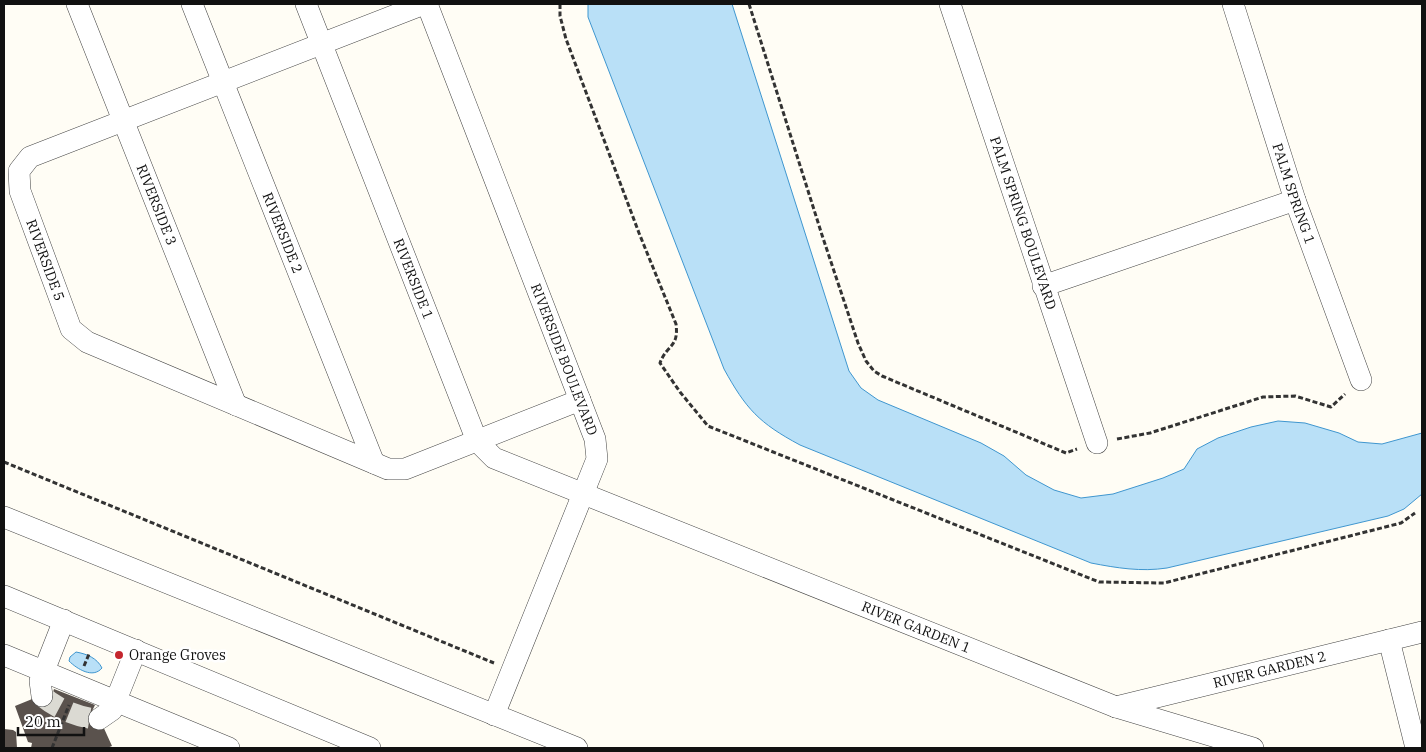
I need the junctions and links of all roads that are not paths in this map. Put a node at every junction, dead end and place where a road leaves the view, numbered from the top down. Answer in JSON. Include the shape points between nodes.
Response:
{"nodes":[{"id":1,"x":78,"y":4,"type":"edge"},
{"id":2,"x":192,"y":4,"type":"edge"},
{"id":3,"x":306,"y":4,"type":"edge"},
{"id":4,"x":426,"y":4,"type":"edge"},
{"id":5,"x":950,"y":4,"type":"edge"},
{"id":6,"x":1233,"y":4,"type":"edge"},
{"id":7,"x":322,"y":43,"type":"junction"},
{"id":8,"x":222,"y":81,"type":"junction"},
{"id":9,"x":123,"y":119,"type":"junction"},
{"id":10,"x":1295,"y":200,"type":"junction"},
{"id":11,"x":1043,"y":286,"type":"junction"},
{"id":12,"x":1361,"y":380,"type":"road end"},
{"id":13,"x":580,"y":400,"type":"junction"},
{"id":14,"x":236,"y":405,"type":"junction"},
{"id":15,"x":477,"y":441,"type":"junction"},
{"id":16,"x":1096,"y":443,"type":"road end"},
{"id":17,"x":374,"y":463,"type":"junction"},
{"id":18,"x":583,"y":494,"type":"junction"},
{"id":19,"x":4,"y":517,"type":"edge"},
{"id":20,"x":4,"y":596,"type":"edge"},
{"id":21,"x":64,"y":620,"type":"junction"},
{"id":22,"x":1422,"y":632,"type":"edge"},
{"id":23,"x":1389,"y":640,"type":"junction"},
{"id":24,"x":136,"y":650,"type":"junction"},
{"id":25,"x":4,"y":655,"type":"edge"},
{"id":26,"x":44,"y":671,"type":"junction"},
{"id":27,"x":42,"y":696,"type":"dead end"},
{"id":28,"x":116,"y":702,"type":"junction"},
{"id":29,"x":1116,"y":708,"type":"junction"},
{"id":30,"x":494,"y":715,"type":"junction"},
{"id":31,"x":99,"y":718,"type":"dead end"},
{"id":32,"x":549,"y":743,"type":"edge"},
{"id":33,"x":229,"y":748,"type":"edge"},
{"id":34,"x":370,"y":748,"type":"edge"},
{"id":35,"x":577,"y":748,"type":"edge"},
{"id":36,"x":1252,"y":748,"type":"edge"},
{"id":37,"x":1416,"y":748,"type":"edge"}],
"edges":[{"from":1,"to":9,"type":"street","name":"RIVERSIDE 3"},
{"from":2,"to":8,"type":"street","name":"RIVERSIDE 2"},
{"from":3,"to":7,"type":"street","name":"RIVERSIDE 1"},
{"from":4,"to":7,"type":"street"},
{"from":4,"to":13,"type":"street","name":"RIVERSIDE BOULEVARD"},
{"from":5,"to":11,"type":"street","name":"PALM SPRING BOULEVARD"},
{"from":6,"to":10,"type":"street","name":"PALM SPRING 1"},
{"from":7,"to":8,"type":"street"},
{"from":7,"to":15,"type":"street","name":"RIVERSIDE 1"},
{"from":8,"to":9,"type":"street"},
{"from":8,"to":17,"type":"street","name":"RIVERSIDE 2"},
{"from":9,"to":14,"type":"street","name":"RIVERSIDE 3"},
{"from":9,"to":14,"type":"street","name":"RIVERSIDE 5","via":[[30,157],[18,171],[20,192],[71,329],[87,342]]},
{"from":10,"to":11,"type":"street"},
{"from":10,"to":12,"type":"street","name":"PALM SPRING 1"},
{"from":11,"to":16,"type":"street","name":"PALM SPRING BOULEVARD"},
{"from":13,"to":15,"type":"street"},
{"from":13,"to":18,"type":"street","name":"RIVERSIDE BOULEVARD","via":[[595,439],[597,459]]},
{"from":14,"to":17,"type":"street"},
{"from":15,"to":17,"type":"street","via":[[405,469],[388,469]]},
{"from":15,"to":18,"type":"street","name":"RIVERSIDE 1","via":[[494,458]]},
{"from":18,"to":29,"type":"street","name":"RIVER GARDEN 1"},
{"from":18,"to":30,"type":"street","name":"RIVERSIDE BOULEVARD"},
{"from":19,"to":30,"type":"street"},
{"from":20,"to":21,"type":"street"},
{"from":21,"to":24,"type":"street"},
{"from":21,"to":26,"type":"street"},
{"from":22,"to":23,"type":"street","name":"RIVER GARDEN 2"},
{"from":23,"to":29,"type":"street","name":"RIVER GARDEN 2"},
{"from":23,"to":37,"type":"street"},
{"from":24,"to":28,"type":"street"},
{"from":24,"to":34,"type":"street"},
{"from":25,"to":26,"type":"street"},
{"from":26,"to":27,"type":"street","via":[[40,681]]},
{"from":26,"to":28,"type":"street"},
{"from":28,"to":31,"type":"street","via":[[112,710]]},
{"from":28,"to":33,"type":"street"},
{"from":29,"to":36,"type":"street","name":"RIVER GARDEN 1"},
{"from":30,"to":32,"type":"street"},
{"from":32,"to":35,"type":"street"}]}
